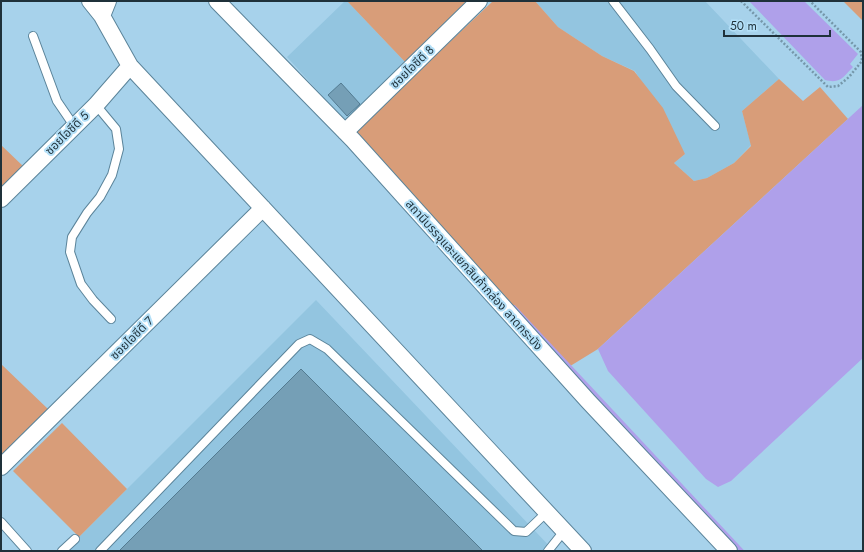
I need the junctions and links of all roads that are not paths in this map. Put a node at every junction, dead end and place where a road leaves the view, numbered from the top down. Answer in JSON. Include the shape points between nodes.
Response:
{"nodes":[{"id":1,"x":90,"y":1,"type":"edge"},
{"id":2,"x":108,"y":1,"type":"edge"},
{"id":3,"x":217,"y":1,"type":"edge"},
{"id":4,"x":479,"y":1,"type":"edge"},
{"id":5,"x":613,"y":1,"type":"edge"},
{"id":6,"x":102,"y":16,"type":"junction"},
{"id":7,"x":33,"y":36,"type":"dead end"},
{"id":8,"x":130,"y":66,"type":"junction"},
{"id":9,"x":96,"y":105,"type":"junction"},
{"id":10,"x":716,"y":126,"type":"dead end"},
{"id":11,"x":71,"y":129,"type":"junction"},
{"id":12,"x":348,"y":129,"type":"junction"},
{"id":13,"x":1,"y":198,"type":"edge"},
{"id":14,"x":263,"y":208,"type":"junction"},
{"id":15,"x":111,"y":319,"type":"dead end"},
{"id":16,"x":1,"y":467,"type":"edge"},
{"id":17,"x":547,"y":512,"type":"junction"},
{"id":18,"x":1,"y":522,"type":"edge"},
{"id":19,"x":564,"y":530,"type":"junction"},
{"id":20,"x":75,"y":539,"type":"dead end"},
{"id":21,"x":102,"y":550,"type":"edge"},
{"id":22,"x":27,"y":551,"type":"edge"},
{"id":23,"x":62,"y":551,"type":"edge"},
{"id":24,"x":548,"y":551,"type":"edge"},
{"id":25,"x":583,"y":551,"type":"edge"},
{"id":26,"x":729,"y":551,"type":"edge"}],
"edges":[{"from":1,"to":6,"type":"street"},
{"from":2,"to":6,"type":"street"},
{"from":3,"to":12,"type":"street","name":"สถานีบรรจุและแยกสินค้ากล่อง ลาดกระบัง"},
{"from":4,"to":12,"type":"street","name":"ซอยไอซีดี 8"},
{"from":5,"to":10,"type":"lane","via":[[676,86]]},
{"from":6,"to":8,"type":"street"},
{"from":7,"to":11,"type":"lane","via":[[57,101],[72,123]]},
{"from":8,"to":9,"type":"street","name":"ซอยไอซีดี 5"},
{"from":8,"to":14,"type":"street"},
{"from":9,"to":11,"type":"street","name":"ซอยไอซีดี 5"},
{"from":9,"to":15,"type":"lane","via":[[116,129],[119,149],[112,175],[72,237],[70,252],[81,284]]},
{"from":11,"to":13,"type":"street","name":"ซอยไอซีดี 5"},
{"from":12,"to":26,"type":"street","name":"สถานีบรรจุและแยกสินค้ากล่อง ลาดกระบัง","via":[[588,401]]},
{"from":14,"to":16,"type":"street","name":"ซอยไอซีดี 7"},
{"from":14,"to":17,"type":"street"},
{"from":17,"to":19,"type":"street"},
{"from":17,"to":21,"type":"lane","via":[[526,532],[514,531],[327,349],[310,339],[299,344]]},
{"from":18,"to":22,"type":"lane"},
{"from":19,"to":24,"type":"lane"},
{"from":19,"to":25,"type":"street"},
{"from":20,"to":23,"type":"lane"}]}
